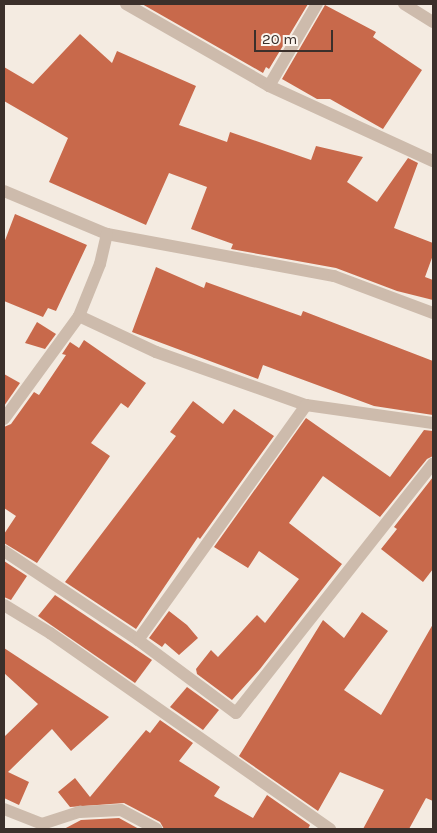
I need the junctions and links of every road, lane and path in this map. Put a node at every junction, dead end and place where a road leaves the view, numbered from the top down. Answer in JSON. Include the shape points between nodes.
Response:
{"nodes":[{"id":1,"x":126,"y":4,"type":"edge"},
{"id":2,"x":317,"y":4,"type":"edge"},
{"id":3,"x":404,"y":4,"type":"edge"},
{"id":4,"x":433,"y":22,"type":"edge"},
{"id":5,"x":269,"y":86,"type":"junction"},
{"id":6,"x":433,"y":160,"type":"edge"},
{"id":7,"x":4,"y":191,"type":"edge"},
{"id":8,"x":107,"y":234,"type":"junction"},
{"id":9,"x":433,"y":312,"type":"edge"},
{"id":10,"x":79,"y":316,"type":"junction"},
{"id":11,"x":306,"y":404,"type":"junction"},
{"id":12,"x":4,"y":419,"type":"edge"},
{"id":13,"x":433,"y":423,"type":"edge"},
{"id":14,"x":433,"y":464,"type":"edge"},
{"id":15,"x":4,"y":551,"type":"edge"},
{"id":16,"x":4,"y":605,"type":"edge"},
{"id":17,"x":138,"y":640,"type":"junction"},
{"id":18,"x":4,"y":809,"type":"edge"},
{"id":19,"x":42,"y":827,"type":"edge"},
{"id":20,"x":156,"y":829,"type":"edge"},
{"id":21,"x":330,"y":829,"type":"edge"}],
"edges":[{"from":1,"to":5,"type":"street"},
{"from":2,"to":5,"type":"street"},
{"from":3,"to":4,"type":"street"},
{"from":5,"to":6,"type":"street"},
{"from":7,"to":8,"type":"street"},
{"from":8,"to":9,"type":"street","via":[[334,276]]},
{"from":8,"to":10,"type":"street","via":[[100,264]]},
{"from":10,"to":11,"type":"street","via":[[156,352]]},
{"from":10,"to":12,"type":"street"},
{"from":11,"to":13,"type":"street"},
{"from":11,"to":17,"type":"street"},
{"from":14,"to":17,"type":"street","via":[[236,713]]},
{"from":15,"to":17,"type":"street"},
{"from":16,"to":21,"type":"street","via":[[50,633]]},
{"from":18,"to":19,"type":"street"},
{"from":19,"to":20,"type":"street","via":[[80,812],[121,810]]}]}
